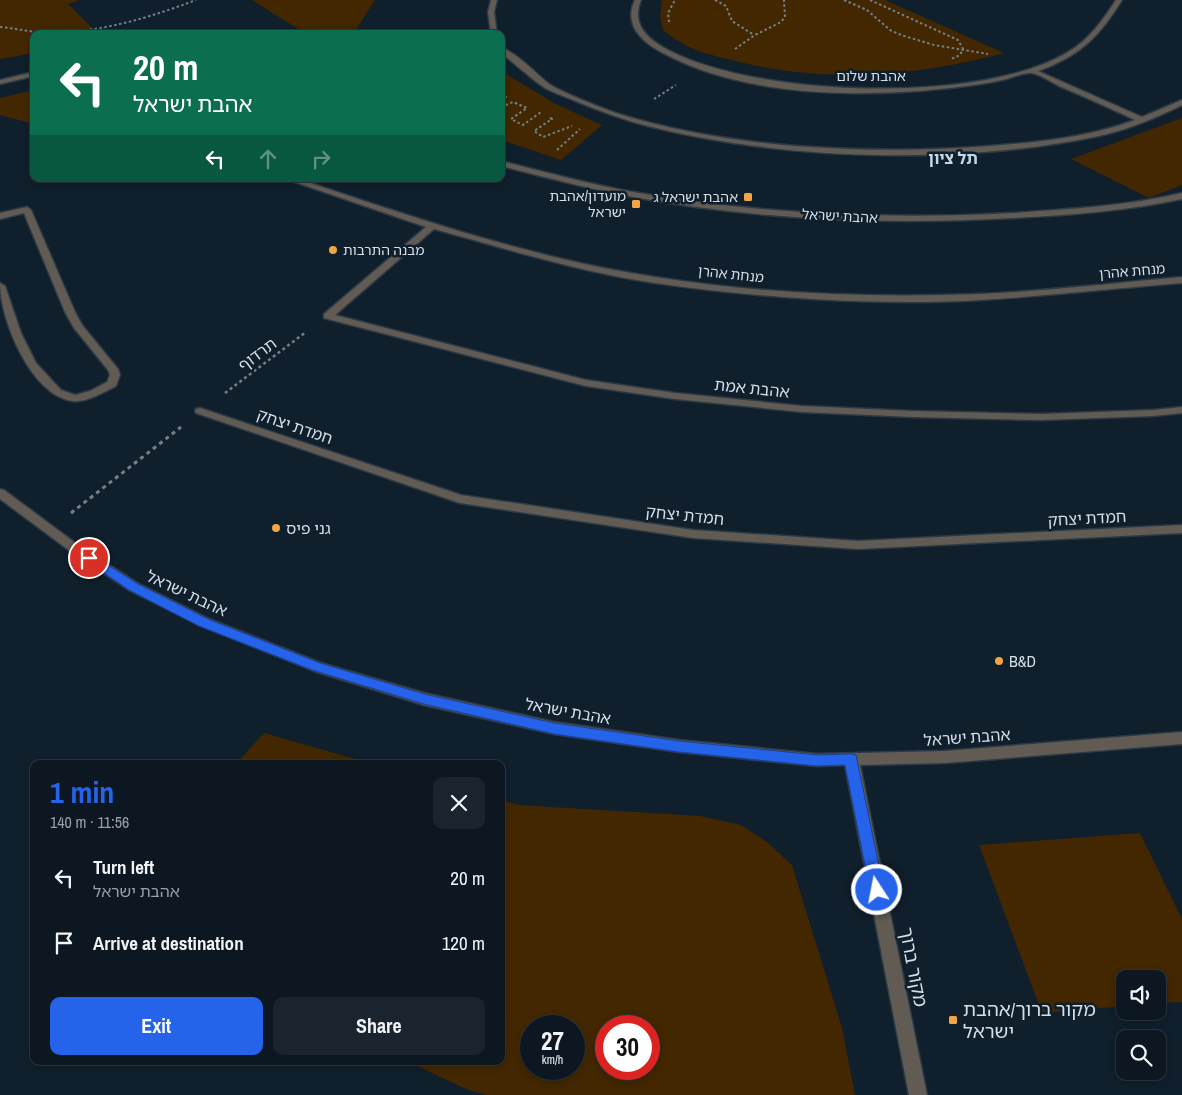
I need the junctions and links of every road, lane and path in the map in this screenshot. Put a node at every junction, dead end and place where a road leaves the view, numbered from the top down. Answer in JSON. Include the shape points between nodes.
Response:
{"nodes":[{"id":1,"x":196,"y":0,"type":"edge"},
{"id":2,"x":494,"y":0,"type":"edge"},
{"id":3,"x":638,"y":0,"type":"edge"},
{"id":4,"x":675,"y":0,"type":"edge"},
{"id":5,"x":715,"y":0,"type":"edge"},
{"id":6,"x":784,"y":0,"type":"edge"},
{"id":7,"x":844,"y":0,"type":"edge"},
{"id":8,"x":870,"y":0,"type":"edge"},
{"id":9,"x":1119,"y":0,"type":"edge"},
{"id":10,"x":672,"y":26,"type":"dead end"},
{"id":11,"x":0,"y":27,"type":"edge"},
{"id":12,"x":68,"y":30,"type":"edge"},
{"id":13,"x":493,"y":30,"type":"edge"},
{"id":14,"x":30,"y":31,"type":"edge"},
{"id":15,"x":755,"y":35,"type":"junction"},
{"id":16,"x":963,"y":49,"type":"junction"},
{"id":17,"x":505,"y":54,"type":"edge"},
{"id":18,"x":947,"y":61,"type":"dead end"},
{"id":19,"x":706,"y":70,"type":"junction"},
{"id":20,"x":1030,"y":70,"type":"junction"},
{"id":21,"x":30,"y":75,"type":"edge"},
{"id":22,"x":0,"y":82,"type":"edge"},
{"id":23,"x":1182,"y":102,"type":"edge"},
{"id":24,"x":505,"y":105,"type":"edge"},
{"id":25,"x":626,"y":118,"type":"junction"},
{"id":26,"x":1142,"y":120,"type":"junction"},
{"id":27,"x":505,"y":164,"type":"edge"},
{"id":28,"x":531,"y":172,"type":"junction"},
{"id":29,"x":299,"y":182,"type":"edge"},
{"id":30,"x":1182,"y":196,"type":"edge"},
{"id":31,"x":0,"y":216,"type":"edge"},
{"id":32,"x":432,"y":226,"type":"junction"},
{"id":33,"x":1182,"y":280,"type":"edge"},
{"id":34,"x":0,"y":286,"type":"edge"},
{"id":35,"x":328,"y":316,"type":"junction"},
{"id":36,"x":1182,"y":410,"type":"edge"},
{"id":37,"x":200,"y":411,"type":"junction"},
{"id":38,"x":0,"y":493,"type":"edge"},
{"id":39,"x":1182,"y":529,"type":"edge"},
{"id":40,"x":49,"y":530,"type":"junction"},
{"id":41,"x":1182,"y":738,"type":"edge"},
{"id":42,"x":851,"y":759,"type":"junction"},
{"id":43,"x":918,"y":1095,"type":"edge"}],
"edges":[{"from":1,"to":12,"type":"path","via":[[124,24]]},
{"from":2,"to":13,"type":"street","via":[[491,12]]},
{"from":3,"to":19,"type":"street","name":"אהבת שלום","via":[[633,15],[637,28],[646,39],[664,52]]},
{"from":4,"to":10,"type":"path","via":[[668,13]]},
{"from":5,"to":15,"type":"path","via":[[726,6],[732,21]]},
{"from":6,"to":15,"type":"path","via":[[785,17],[781,22]]},
{"from":7,"to":16,"type":"path","via":[[867,10],[901,35]]},
{"from":8,"to":16,"type":"path","via":[[947,34],[958,40]]},
{"from":9,"to":20,"type":"street","name":"אהבת שלום","via":[[1100,31],[1083,45],[1059,60]]},
{"from":11,"to":14,"type":"path"},
{"from":15,"to":19,"type":"path"},
{"from":16,"to":18,"type":"path","via":[[960,55]]},
{"from":16,"to":20,"type":"path","via":[[1006,59]]},
{"from":17,"to":25,"type":"street","via":[[530,75],[559,92]]},
{"from":19,"to":20,"type":"street","name":"אהבת שלום","via":[[799,87],[856,90],[939,88],[984,82]]},
{"from":19,"to":25,"type":"path"},
{"from":20,"to":26,"type":"street"},
{"from":21,"to":22,"type":"street"},
{"from":23,"to":26,"type":"street"},
{"from":24,"to":28,"type":"path","via":[[513,102],[527,108],[510,119],[523,125],[541,112],[552,119],[534,131],[543,137],[570,126],[581,130]]},
{"from":25,"to":26,"type":"street","via":[[678,132],[727,140],[860,152],[983,150],[1049,143],[1094,135]]},
{"from":27,"to":28,"type":"street","name":"אהבת ישראל"},
{"from":28,"to":30,"type":"street","name":"אהבת ישראל","via":[[675,202],[854,217],[937,220],[1016,216],[1130,205]]},
{"from":29,"to":32,"type":"street","name":"מנחת אהרן"},
{"from":31,"to":34,"type":"street","via":[[27,210],[70,312],[116,375],[112,384],[74,398],[57,392],[30,364]]},
{"from":32,"to":33,"type":"street","name":"מנחת אהרן","via":[[563,261],[654,280],[752,291],[867,298],[980,297]]},
{"from":32,"to":35,"type":"street"},
{"from":35,"to":36,"type":"street","name":"אהבת אמת","via":[[586,383],[675,396],[802,409],[913,414],[1042,417],[1153,414]]},
{"from":35,"to":37,"type":"path","name":"תרדוף"},
{"from":37,"to":39,"type":"street","name":"חמדת יצחק","via":[[460,499],[693,534],[858,545]]},
{"from":37,"to":40,"type":"path","name":"תרדוף"},
{"from":38,"to":40,"type":"street","name":"אהבת ישראל"},
{"from":40,"to":42,"type":"street","name":"אהבת ישראל","via":[[134,587],[204,622],[316,667],[424,699],[554,728],[679,746],[817,760]]},
{"from":41,"to":42,"type":"street","name":"אהבת ישראל","via":[[945,757]]},
{"from":42,"to":43,"type":"street","name":"מקור ברוך"}]}
